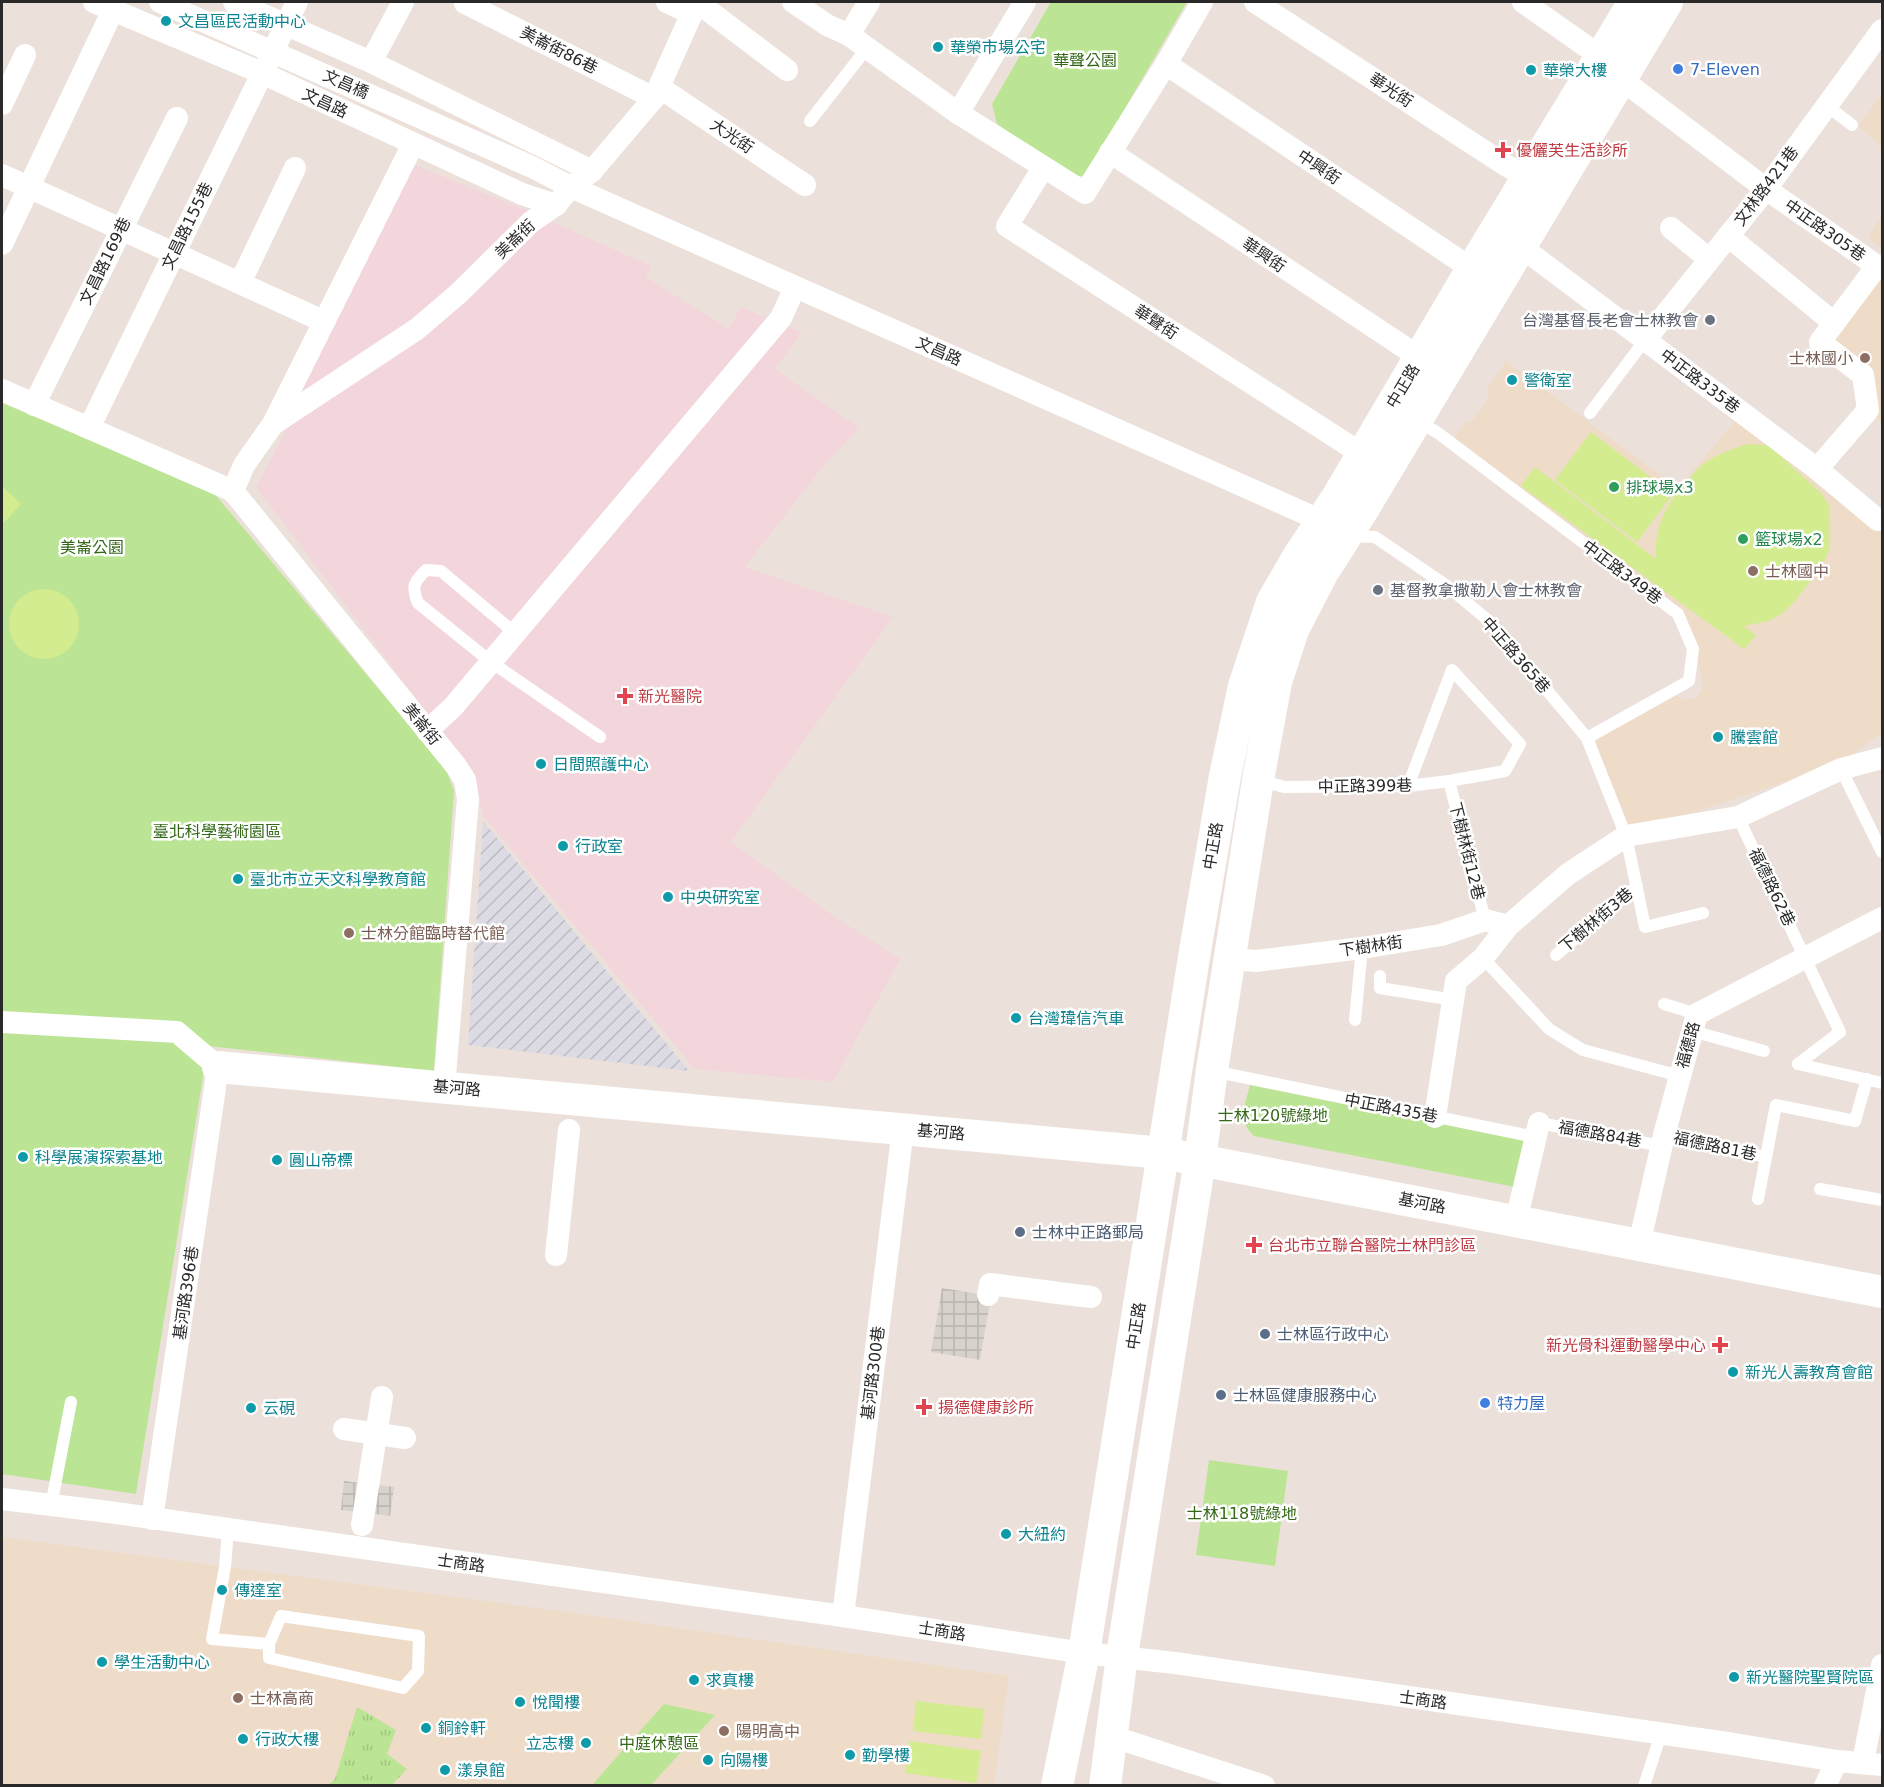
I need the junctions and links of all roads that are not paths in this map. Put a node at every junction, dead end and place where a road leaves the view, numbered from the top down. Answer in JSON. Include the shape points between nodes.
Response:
{"nodes":[{"id":1,"x":160,"y":2,"type":"edge"},
{"id":2,"x":234,"y":2,"type":"edge"},
{"id":3,"x":297,"y":2,"type":"edge"},
{"id":4,"x":403,"y":2,"type":"edge"},
{"id":5,"x":667,"y":2,"type":"edge"},
{"id":6,"x":793,"y":2,"type":"edge"},
{"id":7,"x":869,"y":2,"type":"edge"},
{"id":8,"x":1025,"y":2,"type":"edge"},
{"id":9,"x":1202,"y":2,"type":"edge"},
{"id":10,"x":1255,"y":2,"type":"edge"},
{"id":11,"x":1523,"y":2,"type":"edge"},
{"id":12,"x":1634,"y":2,"type":"edge"},
{"id":13,"x":1667,"y":2,"type":"edge"},
{"id":14,"x":465,"y":3,"type":"edge"},
{"id":15,"x":104,"y":6,"type":"edge"},
{"id":16,"x":696,"y":6,"type":"edge"},
{"id":17,"x":286,"y":24,"type":"junction"},
{"id":18,"x":1882,"y":30,"type":"edge"},
{"id":19,"x":849,"y":35,"type":"junction"},
{"id":20,"x":867,"y":48,"type":"junction"},
{"id":21,"x":25,"y":56,"type":"dead end"},
{"id":22,"x":1600,"y":56,"type":"junction"},
{"id":23,"x":371,"y":62,"type":"junction"},
{"id":24,"x":1166,"y":64,"type":"junction"},
{"id":25,"x":787,"y":70,"type":"dead end"},
{"id":26,"x":262,"y":73,"type":"junction"},
{"id":27,"x":1621,"y":79,"type":"junction"},
{"id":28,"x":656,"y":92,"type":"junction"},
{"id":29,"x":2,"y":104,"type":"edge"},
{"id":30,"x":1827,"y":105,"type":"junction"},
{"id":31,"x":958,"y":113,"type":"junction"},
{"id":32,"x":177,"y":117,"type":"dead end"},
{"id":33,"x":810,"y":121,"type":"dead end"},
{"id":34,"x":1852,"y":125,"type":"dead end"},
{"id":35,"x":413,"y":144,"type":"junction"},
{"id":36,"x":1110,"y":152,"type":"junction"},
{"id":37,"x":532,"y":167,"type":"joint"},
{"id":38,"x":295,"y":168,"type":"dead end"},
{"id":39,"x":1043,"y":168,"type":"junction"},
{"id":40,"x":592,"y":171,"type":"junction"},
{"id":41,"x":2,"y":175,"type":"edge"},
{"id":42,"x":1528,"y":178,"type":"junction"},
{"id":43,"x":806,"y":185,"type":"dead end"},
{"id":44,"x":28,"y":187,"type":"junction"},
{"id":45,"x":571,"y":187,"type":"junction"},
{"id":46,"x":1766,"y":189,"type":"junction"},
{"id":47,"x":556,"y":205,"type":"junction"},
{"id":48,"x":1671,"y":228,"type":"dead end"},
{"id":49,"x":121,"y":230,"type":"junction"},
{"id":50,"x":1728,"y":236,"type":"junction"},
{"id":51,"x":2,"y":244,"type":"edge"},
{"id":52,"x":1520,"y":246,"type":"junction"},
{"id":53,"x":174,"y":254,"type":"junction"},
{"id":54,"x":1709,"y":259,"type":"junction"},
{"id":55,"x":1472,"y":269,"type":"junction"},
{"id":56,"x":240,"y":283,"type":"junction"},
{"id":57,"x":795,"y":287,"type":"junction"},
{"id":58,"x":323,"y":321,"type":"junction"},
{"id":59,"x":1834,"y":323,"type":"junction"},
{"id":60,"x":1645,"y":340,"type":"junction"},
{"id":61,"x":1419,"y":357,"type":"junction"},
{"id":62,"x":2,"y":390,"type":"edge"},
{"id":63,"x":34,"y":405,"type":"junction"},
{"id":64,"x":1590,"y":413,"type":"dead end"},
{"id":65,"x":1415,"y":420,"type":"junction"},
{"id":66,"x":273,"y":424,"type":"junction"},
{"id":67,"x":89,"y":428,"type":"junction"},
{"id":68,"x":1362,"y":454,"type":"junction"},
{"id":69,"x":1817,"y":469,"type":"junction"},
{"id":70,"x":233,"y":490,"type":"junction"},
{"id":71,"x":1878,"y":520,"type":"dead end"},
{"id":72,"x":1333,"y":528,"type":"junction"},
{"id":73,"x":515,"y":633,"type":"junction"},
{"id":74,"x":491,"y":662,"type":"junction"},
{"id":75,"x":427,"y":731,"type":"junction"},
{"id":76,"x":600,"y":737,"type":"dead end"},
{"id":77,"x":1587,"y":738,"type":"junction"},
{"id":78,"x":1882,"y":758,"type":"edge"},
{"id":79,"x":1840,"y":769,"type":"junction"},
{"id":80,"x":1242,"y":778,"type":"junction"},
{"id":81,"x":1449,"y":781,"type":"junction"},
{"id":82,"x":1408,"y":786,"type":"junction"},
{"id":83,"x":1738,"y":817,"type":"junction"},
{"id":84,"x":1626,"y":836,"type":"junction"},
{"id":85,"x":1882,"y":852,"type":"edge"},
{"id":86,"x":1637,"y":886,"type":"junction"},
{"id":87,"x":1703,"y":913,"type":"dead end"},
{"id":88,"x":1882,"y":918,"type":"edge"},
{"id":89,"x":1485,"y":920,"type":"junction"},
{"id":90,"x":1508,"y":926,"type":"junction"},
{"id":91,"x":1362,"y":948,"type":"junction"},
{"id":92,"x":1556,"y":955,"type":"dead end"},
{"id":93,"x":1805,"y":957,"type":"junction"},
{"id":94,"x":1483,"y":958,"type":"junction"},
{"id":95,"x":1231,"y":959,"type":"junction"},
{"id":96,"x":1380,"y":976,"type":"dead end"},
{"id":97,"x":1454,"y":1000,"type":"junction"},
{"id":98,"x":1664,"y":1004,"type":"dead end"},
{"id":99,"x":1356,"y":1020,"type":"dead end"},
{"id":100,"x":2,"y":1022,"type":"edge"},
{"id":101,"x":1694,"y":1022,"type":"junction"},
{"id":102,"x":1764,"y":1051,"type":"dead end"},
{"id":103,"x":218,"y":1066,"type":"junction"},
{"id":104,"x":1212,"y":1070,"type":"junction"},
{"id":105,"x":1680,"y":1076,"type":"junction"},
{"id":106,"x":1867,"y":1079,"type":"junction"},
{"id":107,"x":1882,"y":1083,"type":"edge"},
{"id":108,"x":444,"y":1087,"type":"junction"},
{"id":109,"x":1435,"y":1117,"type":"junction"},
{"id":110,"x":903,"y":1129,"type":"junction"},
{"id":111,"x":568,"y":1130,"type":"dead end"},
{"id":112,"x":1537,"y":1130,"type":"junction"},
{"id":113,"x":1663,"y":1140,"type":"junction"},
{"id":114,"x":1163,"y":1153,"type":"junction"},
{"id":115,"x":1766,"y":1157,"type":"junction"},
{"id":116,"x":1200,"y":1160,"type":"junction"},
{"id":117,"x":1820,"y":1189,"type":"dead end"},
{"id":118,"x":1758,"y":1199,"type":"dead end"},
{"id":119,"x":1882,"y":1200,"type":"edge"},
{"id":120,"x":1516,"y":1221,"type":"junction"},
{"id":121,"x":1639,"y":1245,"type":"junction"},
{"id":122,"x":556,"y":1254,"type":"dead end"},
{"id":123,"x":1882,"y":1292,"type":"edge"},
{"id":124,"x":988,"y":1295,"type":"dead end"},
{"id":125,"x":1091,"y":1297,"type":"dead end"},
{"id":126,"x":382,"y":1396,"type":"dead end"},
{"id":127,"x":71,"y":1402,"type":"dead end"},
{"id":128,"x":344,"y":1429,"type":"dead end"},
{"id":129,"x":376,"y":1434,"type":"junction"},
{"id":130,"x":405,"y":1438,"type":"dead end"},
{"id":131,"x":2,"y":1499,"type":"edge"},
{"id":132,"x":51,"y":1506,"type":"junction"},
{"id":133,"x":152,"y":1519,"type":"junction"},
{"id":134,"x":362,"y":1525,"type":"dead end"},
{"id":135,"x":228,"y":1530,"type":"junction"},
{"id":136,"x":843,"y":1616,"type":"junction"},
{"id":137,"x":268,"y":1644,"type":"junction"},
{"id":138,"x":1084,"y":1653,"type":"junction"},
{"id":139,"x":1122,"y":1656,"type":"junction"},
{"id":140,"x":1882,"y":1665,"type":"edge"},
{"id":141,"x":1661,"y":1734,"type":"junction"},
{"id":142,"x":1111,"y":1736,"type":"junction"},
{"id":143,"x":1837,"y":1761,"type":"junction"},
{"id":144,"x":1873,"y":1763,"type":"edge"},
{"id":145,"x":1057,"y":1785,"type":"edge"},
{"id":146,"x":1105,"y":1785,"type":"edge"},
{"id":147,"x":1264,"y":1785,"type":"edge"},
{"id":148,"x":1644,"y":1785,"type":"edge"},
{"id":149,"x":1825,"y":1785,"type":"edge"}],
"edges":[{"from":1,"to":37,"type":"street","name":"文昌橋"},
{"from":2,"to":17,"type":"street"},
{"from":3,"to":17,"type":"street","name":"文昌路155巷"},
{"from":4,"to":23,"type":"street"},
{"from":5,"to":16,"type":"street"},
{"from":6,"to":19,"type":"street"},
{"from":7,"to":19,"type":"street"},
{"from":8,"to":31,"type":"street"},
{"from":9,"to":24,"type":"street"},
{"from":10,"to":42,"type":"street","name":"華光街"},
{"from":11,"to":22,"type":"street"},
{"from":12,"to":22,"type":"main road","name":"中正路"},
{"from":13,"to":27,"type":"main road","name":"中正路"},
{"from":14,"to":28,"type":"street","name":"美崙街86巷"},
{"from":15,"to":26,"type":"street","name":"文昌路"},
{"from":15,"to":44,"type":"street"},
{"from":16,"to":25,"type":"street"},
{"from":16,"to":28,"type":"street","name":"美崙街"},
{"from":17,"to":23,"type":"street"},
{"from":17,"to":26,"type":"street","name":"文昌路155巷"},
{"from":18,"to":30,"type":"street","name":"文林路421巷"},
{"from":19,"to":20,"type":"street"},
{"from":20,"to":31,"type":"street"},
{"from":20,"to":33,"type":"lane"},
{"from":21,"to":29,"type":"street"},
{"from":22,"to":42,"type":"main road","name":"中正路"},
{"from":23,"to":40,"type":"street"},
{"from":24,"to":36,"type":"street"},
{"from":24,"to":55,"type":"street","name":"中興街"},
{"from":26,"to":35,"type":"street","name":"文昌路"},
{"from":26,"to":53,"type":"street","name":"文昌路155巷"},
{"from":27,"to":46,"type":"street","name":"中正路305巷"},
{"from":27,"to":52,"type":"main road","name":"中正路"},
{"from":28,"to":40,"type":"street","name":"美崙街"},
{"from":28,"to":43,"type":"street","name":"大光街"},
{"from":30,"to":34,"type":"lane"},
{"from":30,"to":46,"type":"street","name":"文林路421巷"},
{"from":31,"to":39,"type":"street"},
{"from":32,"to":49,"type":"street","name":"文昌路169巷"},
{"from":35,"to":47,"type":"street","name":"文昌路","via":[[522,194]]},
{"from":35,"to":58,"type":"street","name":"美崙街"},
{"from":36,"to":39,"type":"street","via":[[1085,193]]},
{"from":36,"to":61,"type":"street","name":"華興街"},
{"from":37,"to":45,"type":"street","name":"文昌路"},
{"from":38,"to":56,"type":"street"},
{"from":39,"to":68,"type":"street","name":"華聲街","via":[[1007,226]]},
{"from":40,"to":45,"type":"street","name":"美崙街"},
{"from":41,"to":44,"type":"street"},
{"from":42,"to":55,"type":"main road","name":"中正路"},
{"from":44,"to":49,"type":"street"},
{"from":44,"to":51,"type":"street"},
{"from":45,"to":47,"type":"street","name":"美崙街"},
{"from":45,"to":57,"type":"street","name":"文昌路"},
{"from":46,"to":50,"type":"street","name":"文林路421巷"},
{"from":46,"to":59,"type":"street","name":"中正路305巷","via":[[1877,266]]},
{"from":47,"to":66,"type":"street","name":"美崙街","via":[[531,222],[417,329]]},
{"from":48,"to":54,"type":"street"},
{"from":49,"to":53,"type":"street"},
{"from":49,"to":63,"type":"street","name":"文昌路169巷"},
{"from":50,"to":54,"type":"street","name":"文林路421巷"},
{"from":50,"to":59,"type":"street"},
{"from":52,"to":60,"type":"street","name":"中正路335巷"},
{"from":52,"to":65,"type":"main road","name":"中正路"},
{"from":53,"to":56,"type":"street"},
{"from":53,"to":67,"type":"street","name":"文昌路155巷"},
{"from":54,"to":60,"type":"street","name":"文林路421巷"},
{"from":55,"to":61,"type":"main road","name":"中正路"},
{"from":56,"to":58,"type":"street"},
{"from":57,"to":72,"type":"street","name":"文昌路"},
{"from":57,"to":73,"type":"street","via":[[781,318]]},
{"from":58,"to":66,"type":"street","name":"美崙街"},
{"from":59,"to":69,"type":"street","name":"中正路305巷","via":[[1820,342],[1863,375],[1869,410]]},
{"from":60,"to":64,"type":"lane"},
{"from":60,"to":69,"type":"street","name":"中正路335巷"},
{"from":61,"to":68,"type":"main road","name":"中正路"},
{"from":62,"to":63,"type":"street"},
{"from":63,"to":67,"type":"street"},
{"from":65,"to":72,"type":"main road","name":"中正路","via":[[1362,511]]},
{"from":65,"to":77,"type":"lane","name":"中正路349巷","via":[[1438,433],[1678,614],[1693,649],[1689,681]]},
{"from":66,"to":70,"type":"street","name":"美崙街","via":[[244,465]]},
{"from":67,"to":70,"type":"street"},
{"from":68,"to":72,"type":"main road","name":"中正路"},
{"from":69,"to":71,"type":"street","name":"中正路335巷"},
{"from":70,"to":75,"type":"street","name":"美崙街"},
{"from":72,"to":77,"type":"lane","name":"中正路365巷","via":[[1376,537],[1456,593],[1489,621]]},
{"from":72,"to":80,"type":"main road","name":"中正路","via":[[1323,572],[1293,630]]},
{"from":73,"to":74,"type":"street"},
{"from":73,"to":74,"type":"lane","via":[[441,571],[426,570],[417,579],[413,591],[418,603]]},
{"from":74,"to":75,"type":"street"},
{"from":74,"to":76,"type":"lane"},
{"from":75,"to":108,"type":"street","name":"美崙街","via":[[465,780],[468,799]]},
{"from":77,"to":84,"type":"lane","name":"中正路365巷"},
{"from":78,"to":79,"type":"street"},
{"from":79,"to":83,"type":"street"},
{"from":79,"to":85,"type":"lane"},
{"from":80,"to":82,"type":"lane","name":"中正路399巷","via":[[1284,787]]},
{"from":80,"to":95,"type":"main road","name":"中正路"},
{"from":80,"to":114,"type":"main road","name":"中正路"},
{"from":81,"to":82,"type":"lane","name":"中正路399巷"},
{"from":81,"to":82,"type":"lane","name":"中正路399巷","via":[[1505,771],[1520,744],[1452,670]]},
{"from":81,"to":89,"type":"lane","name":"下樹林街12巷"},
{"from":83,"to":84,"type":"street"},
{"from":83,"to":93,"type":"lane","name":"福德路62巷"},
{"from":84,"to":86,"type":"lane","name":"中正路365巷"},
{"from":84,"to":90,"type":"street","via":[[1568,874]]},
{"from":86,"to":87,"type":"lane","name":"中正路365巷","via":[[1645,927]]},
{"from":86,"to":92,"type":"lane","name":"下樹林街3巷"},
{"from":88,"to":93,"type":"street","name":"福德路"},
{"from":89,"to":90,"type":"street"},
{"from":89,"to":91,"type":"street","name":"下樹林街","via":[[1442,935]]},
{"from":90,"to":94,"type":"street"},
{"from":91,"to":95,"type":"street","name":"下樹林街","via":[[1256,960]]},
{"from":91,"to":99,"type":"lane"},
{"from":93,"to":101,"type":"street","name":"福德路"},
{"from":93,"to":106,"type":"lane","name":"福德路62巷","via":[[1840,1032],[1798,1064]]},
{"from":94,"to":97,"type":"street","via":[[1456,981]]},
{"from":94,"to":105,"type":"lane","via":[[1549,1029],[1583,1050]]},
{"from":95,"to":104,"type":"main road","name":"中正路"},
{"from":96,"to":97,"type":"lane","via":[[1380,987]]},
{"from":97,"to":109,"type":"street"},
{"from":98,"to":101,"type":"lane"},
{"from":100,"to":103,"type":"street","via":[[177,1032]]},
{"from":101,"to":102,"type":"lane"},
{"from":101,"to":105,"type":"street","name":"福德路"},
{"from":103,"to":108,"type":"main road","name":"基河路"},
{"from":103,"to":133,"type":"street","name":"基河路396巷"},
{"from":104,"to":109,"type":"lane","name":"中正路435巷"},
{"from":104,"to":116,"type":"main road","name":"中正路"},
{"from":105,"to":113,"type":"street","name":"福德路"},
{"from":106,"to":107,"type":"lane"},
{"from":106,"to":115,"type":"lane","via":[[1856,1121],[1776,1105]]},
{"from":108,"to":110,"type":"main road","name":"基河路"},
{"from":109,"to":112,"type":"lane","name":"中正路435巷"},
{"from":110,"to":114,"type":"main road","name":"基河路"},
{"from":110,"to":136,"type":"street","name":"基河路300巷"},
{"from":111,"to":122,"type":"street"},
{"from":112,"to":113,"type":"lane","name":"福德路84巷"},
{"from":112,"to":120,"type":"street"},
{"from":113,"to":115,"type":"lane","name":"福德路81巷"},
{"from":113,"to":121,"type":"street","name":"福德路"},
{"from":114,"to":116,"type":"main road","name":"基河路"},
{"from":114,"to":138,"type":"main road","name":"中正路"},
{"from":115,"to":118,"type":"lane"},
{"from":116,"to":120,"type":"main road","name":"基河路"},
{"from":116,"to":139,"type":"main road","name":"中正路"},
{"from":117,"to":119,"type":"lane"},
{"from":120,"to":121,"type":"main road","name":"基河路"},
{"from":121,"to":123,"type":"main road","name":"基河路"},
{"from":124,"to":125,"type":"street","via":[[990,1284]]},
{"from":126,"to":129,"type":"street"},
{"from":127,"to":132,"type":"lane"},
{"from":128,"to":129,"type":"street"},
{"from":129,"to":130,"type":"street"},
{"from":129,"to":134,"type":"street"},
{"from":131,"to":132,"type":"street","name":"士商路"},
{"from":132,"to":133,"type":"street","name":"士商路"},
{"from":133,"to":135,"type":"street","name":"士商路"},
{"from":135,"to":136,"type":"street","name":"士商路"},
{"from":135,"to":137,"type":"lane","via":[[212,1638]]},
{"from":136,"to":138,"type":"street","name":"士商路"},
{"from":137,"to":137,"type":"lane","via":[[269,1658],[403,1688],[418,1671],[419,1636],[281,1616]]},
{"from":138,"to":139,"type":"street","name":"士商路"},
{"from":138,"to":145,"type":"main road","name":"中正路"},
{"from":139,"to":141,"type":"street","name":"士商路"},
{"from":139,"to":142,"type":"main road","name":"中正路"},
{"from":140,"to":144,"type":"street"},
{"from":141,"to":143,"type":"street","name":"士商路"},
{"from":141,"to":148,"type":"lane"},
{"from":142,"to":146,"type":"main road","name":"中正路"},
{"from":142,"to":147,"type":"street"},
{"from":143,"to":144,"type":"street","name":"士商路"},
{"from":143,"to":149,"type":"street"}]}
